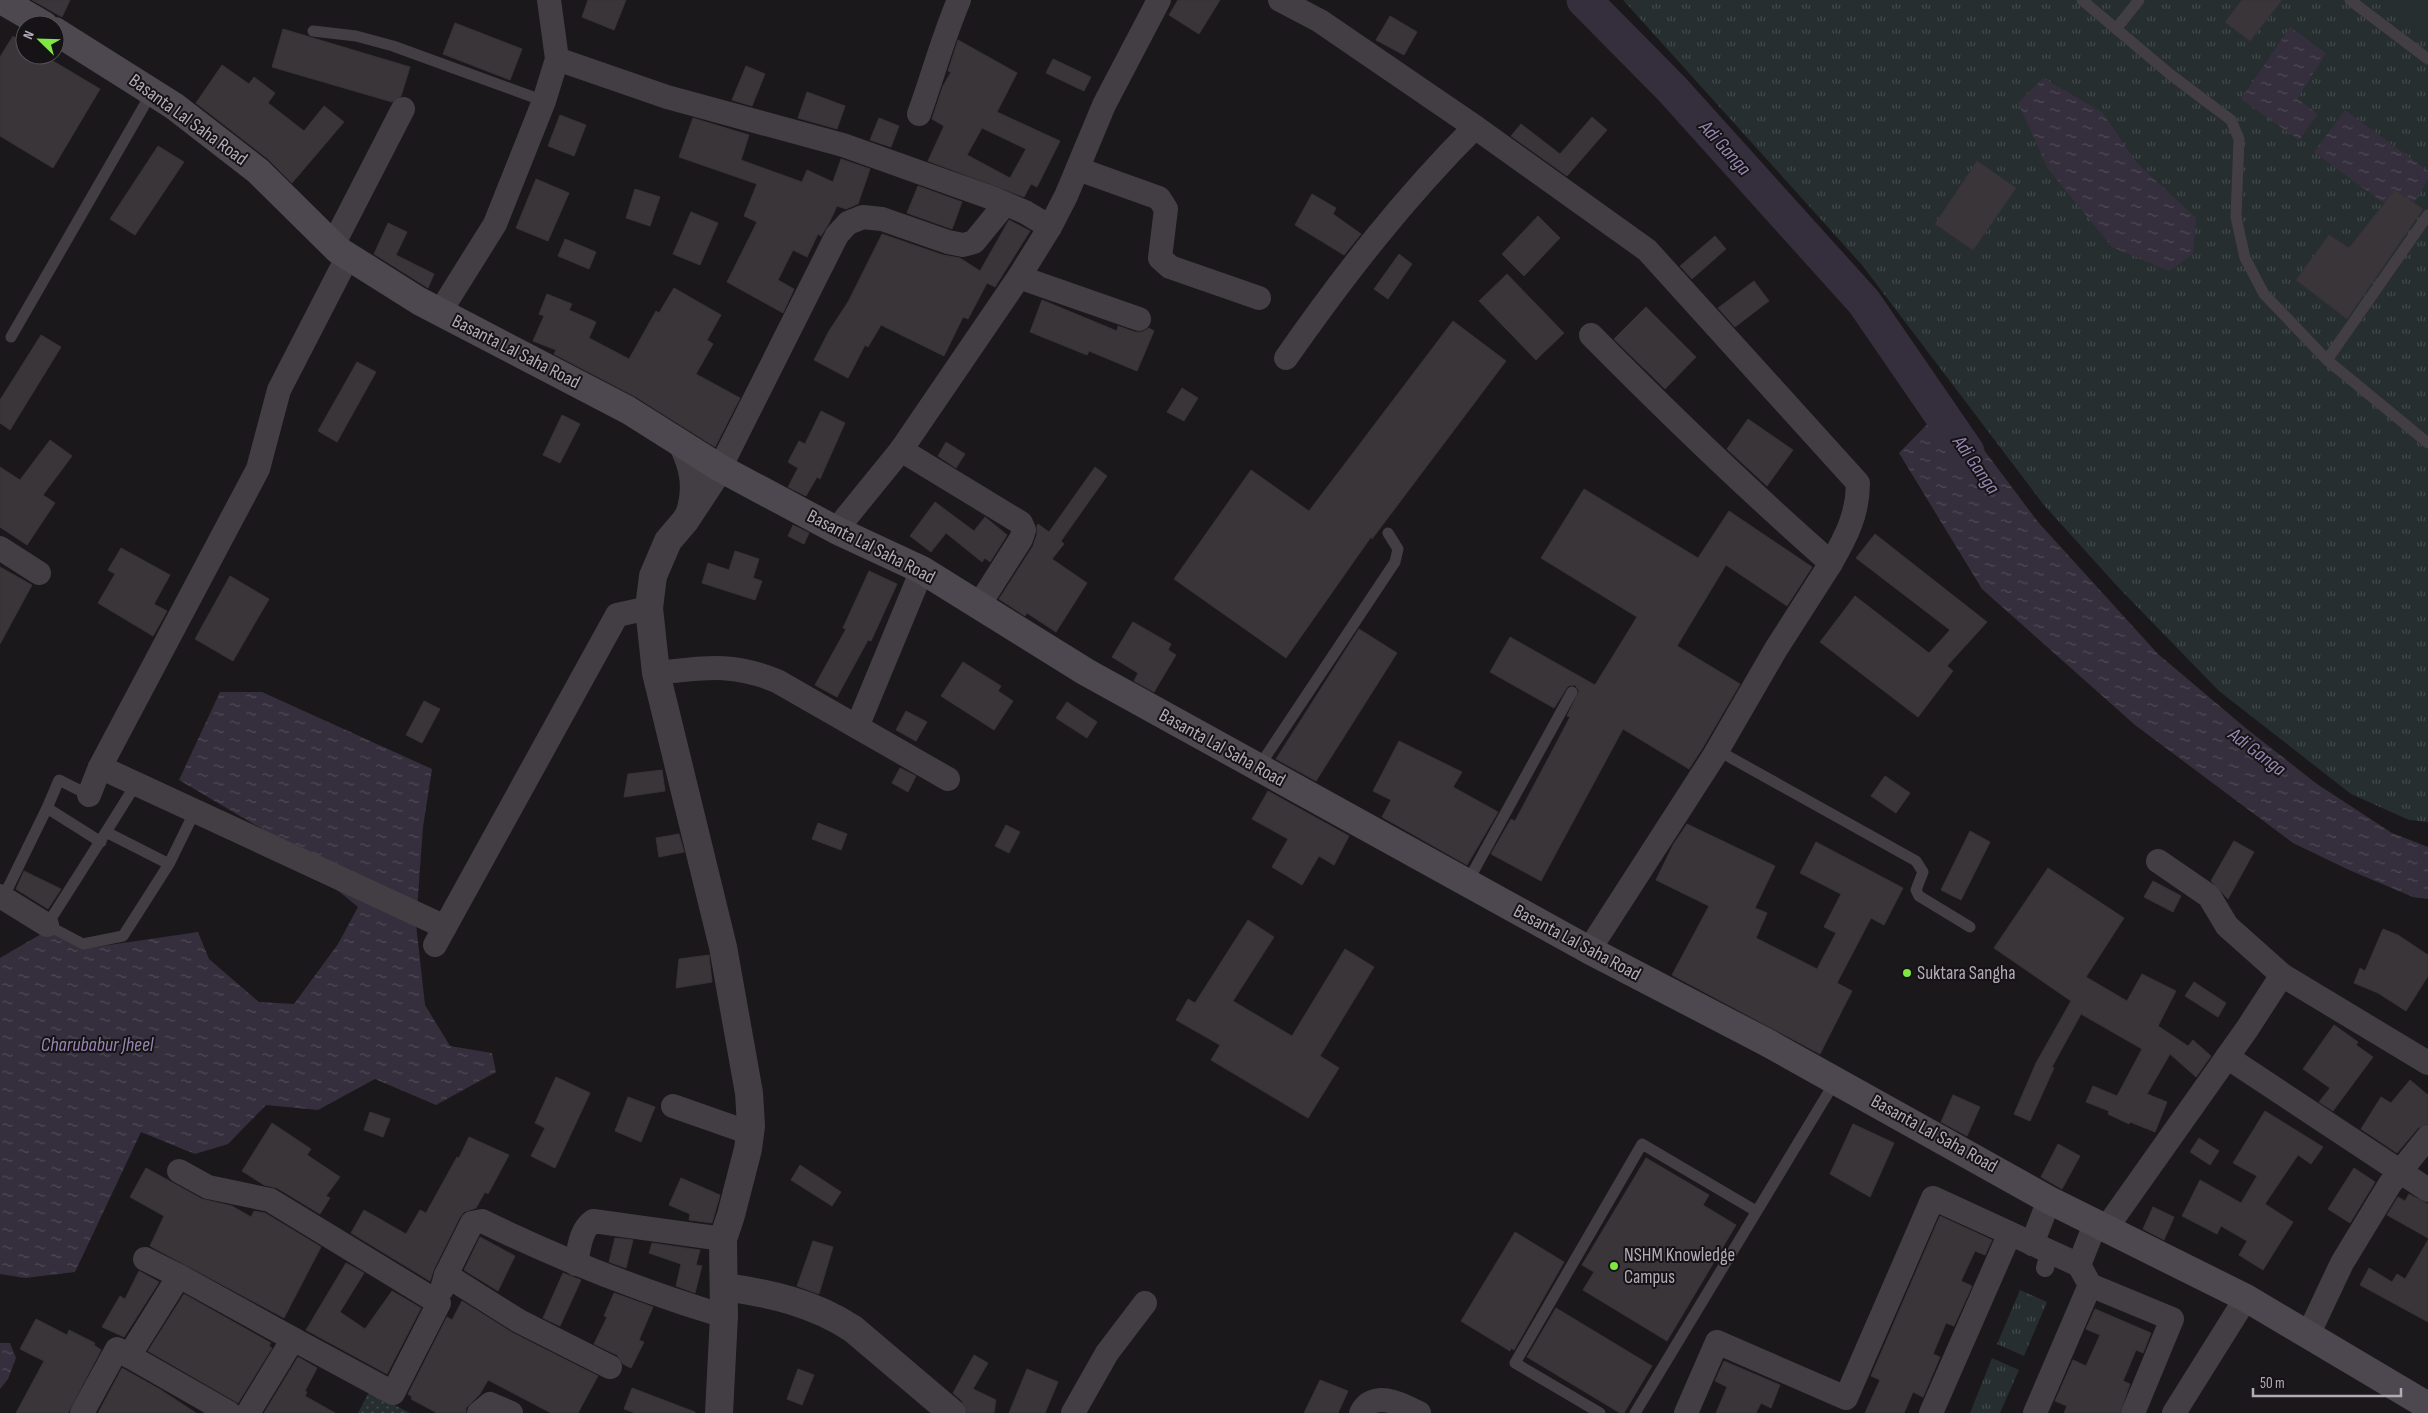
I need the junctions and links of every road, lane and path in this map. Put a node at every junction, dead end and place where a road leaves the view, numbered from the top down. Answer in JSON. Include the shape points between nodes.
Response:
{"nodes":[{"id":1,"x":549,"y":0,"type":"edge"},
{"id":2,"x":959,"y":0,"type":"edge"},
{"id":3,"x":1158,"y":0,"type":"edge"},
{"id":4,"x":1280,"y":0,"type":"edge"},
{"id":5,"x":2082,"y":0,"type":"edge"},
{"id":6,"x":2139,"y":0,"type":"edge"},
{"id":7,"x":2350,"y":0,"type":"edge"},
{"id":8,"x":1,"y":1,"type":"edge"},
{"id":9,"x":26,"y":15,"type":"edge"},
{"id":10,"x":2116,"y":29,"type":"junction"},
{"id":11,"x":313,"y":31,"type":"dead end"},
{"id":12,"x":65,"y":37,"type":"edge"},
{"id":13,"x":557,"y":59,"type":"junction"},
{"id":14,"x":2428,"y":59,"type":"edge"},
{"id":15,"x":152,"y":92,"type":"junction"},
{"id":16,"x":544,"y":101,"type":"junction"},
{"id":17,"x":403,"y":109,"type":"dead end"},
{"id":18,"x":919,"y":114,"type":"dead end"},
{"id":19,"x":1475,"y":127,"type":"junction"},
{"id":20,"x":1078,"y":169,"type":"junction"},
{"id":21,"x":1005,"y":204,"type":"junction"},
{"id":22,"x":2428,"y":215,"type":"edge"},
{"id":23,"x":1050,"y":227,"type":"junction"},
{"id":24,"x":340,"y":250,"type":"junction"},
{"id":25,"x":1019,"y":277,"type":"junction"},
{"id":26,"x":1259,"y":298,"type":"dead end"},
{"id":27,"x":440,"y":312,"type":"junction"},
{"id":28,"x":1139,"y":318,"type":"dead end"},
{"id":29,"x":1591,"y":335,"type":"dead end"},
{"id":30,"x":11,"y":337,"type":"dead end"},
{"id":31,"x":1286,"y":358,"type":"dead end"},
{"id":32,"x":2327,"y":360,"type":"junction"},
{"id":33,"x":679,"y":442,"type":"junction"},
{"id":34,"x":2428,"y":443,"type":"edge"},
{"id":35,"x":901,"y":450,"type":"junction"},
{"id":36,"x":720,"y":468,"type":"junction"},
{"id":37,"x":685,"y":521,"type":"junction"},
{"id":38,"x":836,"y":530,"type":"junction"},
{"id":39,"x":1388,"y":533,"type":"dead end"},
{"id":40,"x":0,"y":548,"type":"edge"},
{"id":41,"x":1831,"y":563,"type":"junction"},
{"id":42,"x":922,"y":570,"type":"junction"},
{"id":43,"x":39,"y":573,"type":"dead end"},
{"id":44,"x":978,"y":605,"type":"junction"},
{"id":45,"x":649,"y":608,"type":"junction"},
{"id":46,"x":656,"y":673,"type":"junction"},
{"id":47,"x":1572,"y":692,"type":"dead end"},
{"id":48,"x":857,"y":727,"type":"junction"},
{"id":49,"x":1717,"y":750,"type":"junction"},
{"id":50,"x":100,"y":768,"type":"junction"},
{"id":51,"x":1258,"y":768,"type":"junction"},
{"id":52,"x":948,"y":779,"type":"dead end"},
{"id":53,"x":136,"y":784,"type":"junction"},
{"id":54,"x":89,"y":794,"type":"joint"},
{"id":55,"x":47,"y":808,"type":"junction"},
{"id":56,"x":195,"y":811,"type":"junction"},
{"id":57,"x":104,"y":837,"type":"junction"},
{"id":58,"x":2158,"y":861,"type":"dead end"},
{"id":59,"x":169,"y":864,"type":"junction"},
{"id":60,"x":1467,"y":883,"type":"junction"},
{"id":61,"x":2,"y":897,"type":"edge"},
{"id":62,"x":47,"y":925,"type":"junction"},
{"id":63,"x":1970,"y":927,"type":"dead end"},
{"id":64,"x":1589,"y":950,"type":"junction"},
{"id":65,"x":2282,"y":975,"type":"junction"},
{"id":66,"x":2227,"y":1057,"type":"junction"},
{"id":67,"x":2428,"y":1063,"type":"edge"},
{"id":68,"x":1836,"y":1080,"type":"junction"},
{"id":69,"x":673,"y":1106,"type":"dead end"},
{"id":70,"x":750,"y":1133,"type":"junction"},
{"id":71,"x":2428,"y":1137,"type":"edge"},
{"id":72,"x":179,"y":1171,"type":"dead end"},
{"id":73,"x":2400,"y":1171,"type":"junction"},
{"id":74,"x":2428,"y":1190,"type":"edge"},
{"id":75,"x":2049,"y":1200,"type":"junction"},
{"id":76,"x":1756,"y":1211,"type":"junction"},
{"id":77,"x":2102,"y":1225,"type":"junction"},
{"id":78,"x":2009,"y":1235,"type":"junction"},
{"id":79,"x":723,"y":1239,"type":"junction"},
{"id":80,"x":2032,"y":1244,"type":"junction"},
{"id":81,"x":145,"y":1259,"type":"dead end"},
{"id":82,"x":576,"y":1264,"type":"junction"},
{"id":83,"x":446,"y":1275,"type":"junction"},
{"id":84,"x":2085,"y":1275,"type":"junction"},
{"id":85,"x":179,"y":1276,"type":"junction"},
{"id":86,"x":724,"y":1287,"type":"junction"},
{"id":87,"x":2246,"y":1298,"type":"junction"},
{"id":88,"x":438,"y":1303,"type":"junction"},
{"id":89,"x":1145,"y":1303,"type":"dead end"},
{"id":90,"x":724,"y":1316,"type":"junction"},
{"id":91,"x":2308,"y":1335,"type":"junction"},
{"id":92,"x":293,"y":1339,"type":"junction"},
{"id":93,"x":129,"y":1356,"type":"junction"},
{"id":94,"x":610,"y":1367,"type":"dead end"},
{"id":95,"x":2428,"y":1406,"type":"edge"},
{"id":96,"x":82,"y":1413,"type":"edge"},
{"id":97,"x":229,"y":1413,"type":"edge"},
{"id":98,"x":248,"y":1413,"type":"edge"},
{"id":99,"x":479,"y":1413,"type":"edge"},
{"id":100,"x":511,"y":1413,"type":"edge"},
{"id":101,"x":719,"y":1413,"type":"edge"},
{"id":102,"x":952,"y":1413,"type":"edge"},
{"id":103,"x":1073,"y":1413,"type":"edge"},
{"id":104,"x":1361,"y":1413,"type":"edge"},
{"id":105,"x":1419,"y":1413,"type":"edge"},
{"id":106,"x":1600,"y":1413,"type":"edge"},
{"id":107,"x":1635,"y":1413,"type":"edge"},
{"id":108,"x":1686,"y":1413,"type":"edge"},
{"id":109,"x":1932,"y":1413,"type":"edge"},
{"id":110,"x":2035,"y":1413,"type":"edge"},
{"id":111,"x":2133,"y":1413,"type":"edge"},
{"id":112,"x":2174,"y":1413,"type":"edge"}],
"edges":[{"from":1,"to":13,"type":"street"},
{"from":2,"to":18,"type":"street"},
{"from":3,"to":20,"type":"street","via":[[1104,105]]},
{"from":4,"to":19,"type":"street","via":[[1320,21]]},
{"from":5,"to":10,"type":"lane"},
{"from":6,"to":10,"type":"lane"},
{"from":7,"to":14,"type":"lane"},
{"from":8,"to":9,"type":"main road"},
{"from":10,"to":32,"type":"lane","via":[[2231,120],[2239,139],[2236,217],[2246,258],[2264,294]]},
{"from":11,"to":16,"type":"lane","via":[[356,36],[393,46]]},
{"from":12,"to":15,"type":"main road","name":"Basanta Lal Saha Road"},
{"from":13,"to":16,"type":"street"},
{"from":13,"to":21,"type":"street","via":[[667,97],[813,135]]},
{"from":15,"to":24,"type":"main road","name":"Basanta Lal Saha Road","via":[[258,171]]},
{"from":15,"to":30,"type":"lane"},
{"from":16,"to":27,"type":"street","via":[[495,224]]},
{"from":17,"to":24,"type":"street"},
{"from":19,"to":31,"type":"street","via":[[1411,193],[1325,302]]},
{"from":19,"to":41,"type":"street","via":[[1647,250],[1858,484],[1858,501],[1850,530]]},
{"from":20,"to":23,"type":"street"},
{"from":20,"to":26,"type":"street","via":[[1159,198],[1166,208],[1160,258],[1170,267]]},
{"from":21,"to":23,"type":"street"},
{"from":21,"to":36,"type":"street","via":[[974,242],[963,245],[882,219],[863,217],[848,223],[837,235]]},
{"from":22,"to":32,"type":"lane"},
{"from":23,"to":25,"type":"street"},
{"from":24,"to":27,"type":"main road","name":"Basanta Lal Saha Road"},
{"from":24,"to":50,"type":"street","via":[[279,390],[258,469]]},
{"from":25,"to":28,"type":"street"},
{"from":25,"to":35,"type":"street"},
{"from":27,"to":33,"type":"main road","name":"Basanta Lal Saha Road","via":[[628,410]]},
{"from":29,"to":41,"type":"street","via":[[1747,489]]},
{"from":32,"to":34,"type":"lane"},
{"from":33,"to":36,"type":"main road","name":"Basanta Lal Saha Road"},
{"from":33,"to":37,"type":"street","via":[[693,476]]},
{"from":35,"to":38,"type":"street"},
{"from":35,"to":44,"type":"street","via":[[1021,523],[1024,530],[1021,539]]},
{"from":36,"to":37,"type":"street"},
{"from":36,"to":38,"type":"main road","name":"Basanta Lal Saha Road"},
{"from":37,"to":45,"type":"street","via":[[668,541],[653,576]]},
{"from":38,"to":42,"type":"main road","name":"Basanta Lal Saha Road"},
{"from":39,"to":51,"type":"lane","via":[[1398,549],[1396,562]]},
{"from":40,"to":43,"type":"street"},
{"from":41,"to":49,"type":"street"},
{"from":42,"to":44,"type":"main road","name":"Basanta Lal Saha Road"},
{"from":42,"to":48,"type":"street"},
{"from":44,"to":51,"type":"main road","name":"Basanta Lal Saha Road","via":[[1086,672]]},
{"from":45,"to":46,"type":"street"},
{"from":45,"to":56,"type":"street","via":[[617,615],[440,936]]},
{"from":46,"to":48,"type":"street","via":[[714,666],[757,673]]},
{"from":46,"to":70,"type":"street","via":[[723,947],[749,1093]]},
{"from":47,"to":60,"type":"lane"},
{"from":48,"to":52,"type":"street"},
{"from":49,"to":63,"type":"lane","via":[[1916,861],[1923,872],[1916,890],[1919,896]]},
{"from":49,"to":64,"type":"street"},
{"from":50,"to":53,"type":"street"},
{"from":50,"to":54,"type":"street"},
{"from":51,"to":60,"type":"main road","name":"Basanta Lal Saha Road"},
{"from":53,"to":56,"type":"street"},
{"from":53,"to":57,"type":"lane"},
{"from":54,"to":55,"type":"lane","via":[[59,780]]},
{"from":55,"to":57,"type":"lane"},
{"from":55,"to":61,"type":"lane"},
{"from":56,"to":59,"type":"lane"},
{"from":57,"to":59,"type":"lane"},
{"from":57,"to":62,"type":"lane"},
{"from":58,"to":65,"type":"street","via":[[2209,896],[2227,926]]},
{"from":59,"to":62,"type":"lane","via":[[123,936],[83,944]]},
{"from":60,"to":64,"type":"main road","name":"Basanta Lal Saha Road"},
{"from":61,"to":62,"type":"street"},
{"from":64,"to":68,"type":"main road","name":"Basanta Lal Saha Road"},
{"from":65,"to":66,"type":"street"},
{"from":65,"to":67,"type":"street"},
{"from":66,"to":73,"type":"street"},
{"from":66,"to":77,"type":"street"},
{"from":68,"to":75,"type":"main road","name":"Basanta Lal Saha Road"},
{"from":68,"to":76,"type":"lane"},
{"from":69,"to":70,"type":"street"},
{"from":70,"to":79,"type":"street","via":[[741,1180]]},
{"from":71,"to":73,"type":"street"},
{"from":72,"to":88,"type":"street","via":[[208,1187],[270,1200]]},
{"from":73,"to":74,"type":"street"},
{"from":73,"to":91,"type":"street","via":[[2342,1262]]},
{"from":75,"to":77,"type":"main road","name":"Basanta Lal Saha Road"},
{"from":75,"to":80,"type":"street"},
{"from":76,"to":106,"type":"lane","via":[[1642,1144],[1515,1364]]},
{"from":76,"to":107,"type":"lane"},
{"from":77,"to":84,"type":"street"},
{"from":77,"to":87,"type":"main road","name":"Basanta Lal Saha Road"},
{"from":78,"to":80,"type":"street"},
{"from":78,"to":108,"type":"street","via":[[1934,1198],[1846,1398],[1717,1342]]},
{"from":78,"to":109,"type":"street"},
{"from":79,"to":82,"type":"street","via":[[593,1221],[583,1234]]},
{"from":79,"to":86,"type":"street"},
{"from":80,"to":84,"type":"street"},
{"from":81,"to":85,"type":"street"},
{"from":82,"to":83,"type":"street","via":[[482,1222],[472,1223]]},
{"from":82,"to":90,"type":"street","via":[[658,1296]]},
{"from":83,"to":88,"type":"street"},
{"from":83,"to":94,"type":"street","via":[[519,1321]]},
{"from":84,"to":110,"type":"street"},
{"from":84,"to":111,"type":"street","via":[[2172,1319]]},
{"from":85,"to":92,"type":"street"},
{"from":85,"to":93,"type":"street"},
{"from":86,"to":90,"type":"street"},
{"from":86,"to":102,"type":"street","via":[[785,1298],[837,1318]]},
{"from":87,"to":91,"type":"main road","name":"Basanta Lal Saha Road"},
{"from":87,"to":112,"type":"street"},
{"from":88,"to":92,"type":"street","via":[[393,1394]]},
{"from":89,"to":103,"type":"street","via":[[1107,1353]]},
{"from":90,"to":101,"type":"street"},
{"from":91,"to":95,"type":"main road","name":"Basanta Lal Saha Road"},
{"from":92,"to":98,"type":"street"},
{"from":93,"to":96,"type":"street","via":[[117,1349]]},
{"from":93,"to":97,"type":"street"},
{"from":99,"to":100,"type":"street","via":[[490,1404]]},
{"from":104,"to":105,"type":"street","via":[[1373,1401],[1387,1399]]}]}
